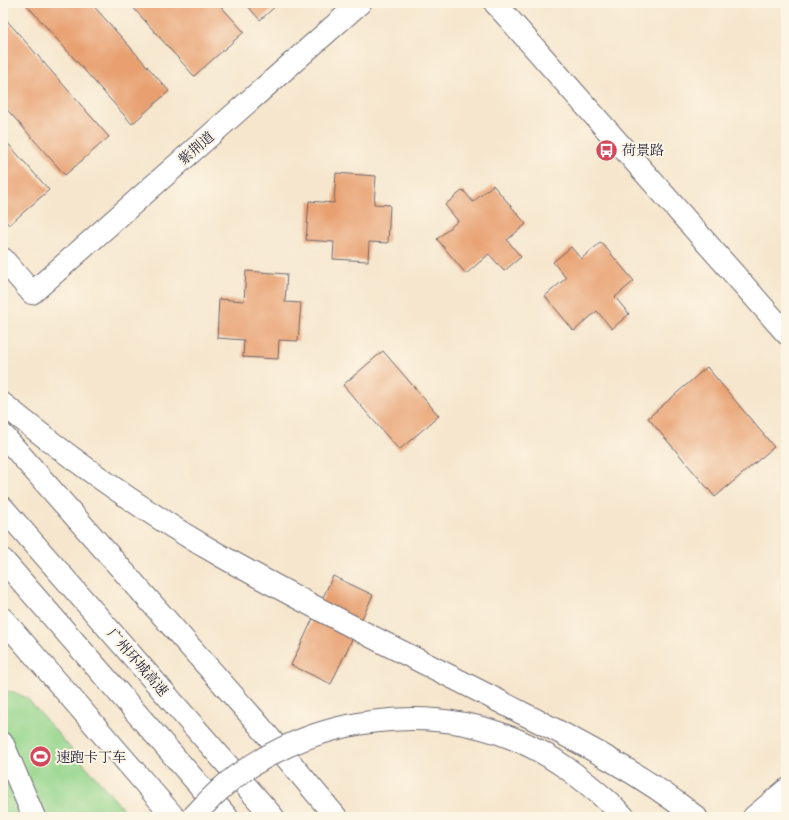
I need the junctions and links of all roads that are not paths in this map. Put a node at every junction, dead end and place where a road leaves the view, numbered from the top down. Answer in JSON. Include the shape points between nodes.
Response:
{"nodes":[{"id":1,"x":360,"y":3,"type":"edge"},
{"id":2,"x":495,"y":3,"type":"edge"},
{"id":3,"x":3,"y":259,"type":"edge"},
{"id":4,"x":786,"y":333,"type":"edge"},
{"id":5,"x":3,"y":404,"type":"edge"},
{"id":6,"x":3,"y":435,"type":"edge"},
{"id":7,"x":3,"y":508,"type":"edge"},
{"id":8,"x":3,"y":560,"type":"edge"},
{"id":9,"x":3,"y":620,"type":"edge"},
{"id":10,"x":3,"y":744,"type":"edge"},
{"id":11,"x":786,"y":790,"type":"edge"},
{"id":12,"x":786,"y":804,"type":"edge"},
{"id":13,"x":167,"y":809,"type":"edge"},
{"id":14,"x":34,"y":817,"type":"edge"},
{"id":15,"x":193,"y":817,"type":"edge"},
{"id":16,"x":227,"y":817,"type":"edge"},
{"id":17,"x":272,"y":817,"type":"edge"},
{"id":18,"x":336,"y":817,"type":"edge"},
{"id":19,"x":624,"y":817,"type":"edge"},
{"id":20,"x":696,"y":817,"type":"edge"},
{"id":21,"x":754,"y":817,"type":"edge"},
{"id":22,"x":775,"y":817,"type":"edge"}],
"edges":[{"from":1,"to":3,"type":"main road","name":"紫荆道","via":[[32,293]]},
{"from":2,"to":4,"type":"main road"},
{"from":5,"to":20,"type":"main road","via":[[102,479],[223,556],[350,626],[574,740],[650,784]]},
{"from":6,"to":18,"type":"main road","via":[[253,718]]},
{"from":7,"to":17,"type":"main road","name":"广州环城高速"},
{"from":8,"to":16,"type":"main road"},
{"from":9,"to":13,"type":"main road"},
{"from":10,"to":14,"type":"main road"},
{"from":11,"to":21,"type":"main road"},
{"from":12,"to":22,"type":"main road"},
{"from":15,"to":19,"type":"main road","bridge":true,"via":[[241,773],[307,737],[345,726],[385,720],[423,719],[459,723],[512,738],[564,766],[596,790]]}]}
